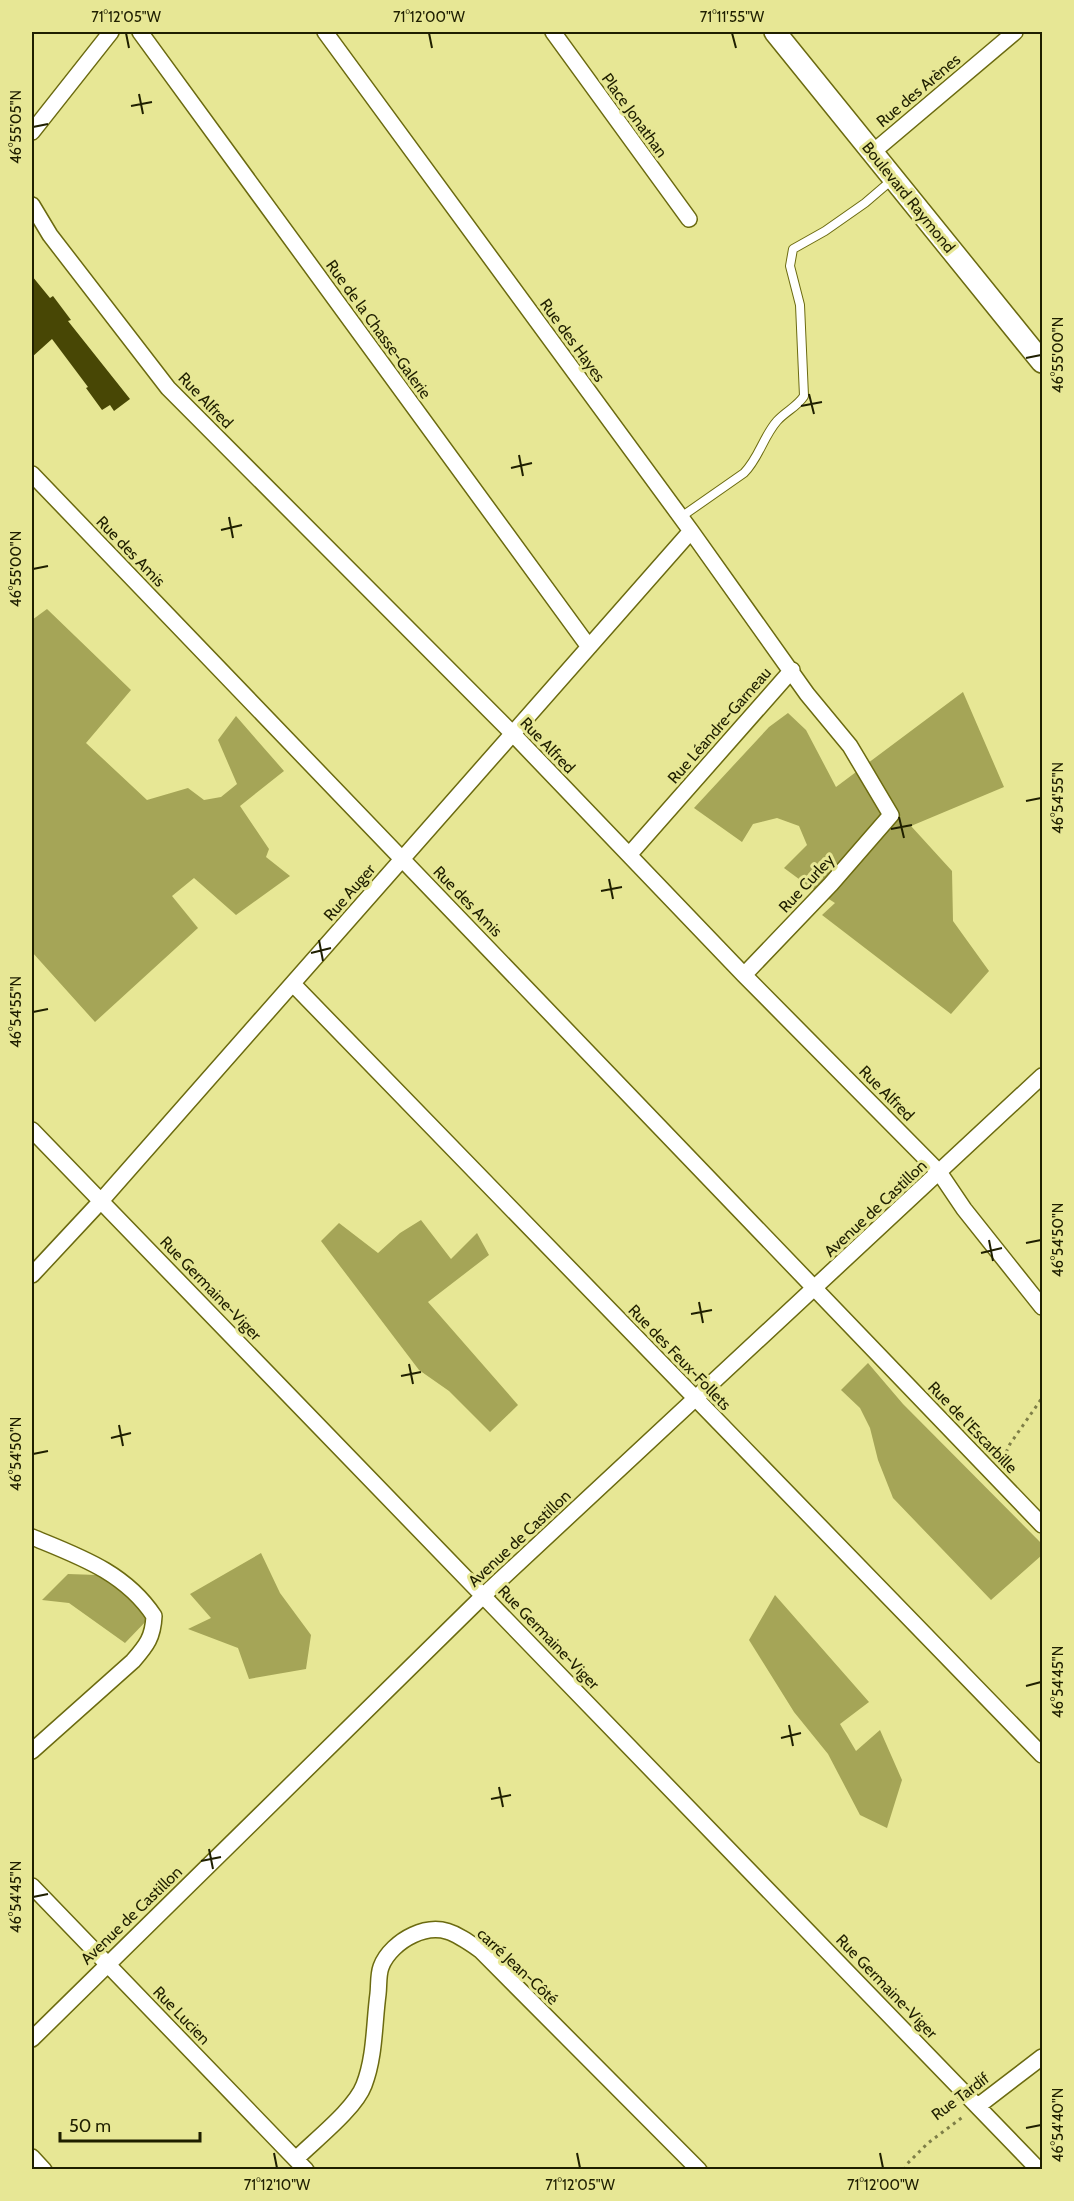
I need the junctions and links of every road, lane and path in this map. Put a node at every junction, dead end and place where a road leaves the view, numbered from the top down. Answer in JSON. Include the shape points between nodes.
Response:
{"nodes":[{"id":1,"x":111,"y":32,"type":"edge"},
{"id":2,"x":140,"y":32,"type":"edge"},
{"id":3,"x":325,"y":32,"type":"edge"},
{"id":4,"x":553,"y":32,"type":"edge"},
{"id":5,"x":775,"y":32,"type":"edge"},
{"id":6,"x":1015,"y":32,"type":"edge"},
{"id":7,"x":32,"y":132,"type":"edge"},
{"id":8,"x":873,"y":152,"type":"junction"},
{"id":9,"x":894,"y":178,"type":"junction"},
{"id":10,"x":32,"y":205,"type":"edge"},
{"id":11,"x":689,"y":219,"type":"dead end"},
{"id":12,"x":1042,"y":362,"type":"edge"},
{"id":13,"x":32,"y":474,"type":"edge"},
{"id":14,"x":681,"y":517,"type":"junction"},
{"id":15,"x":692,"y":531,"type":"junction"},
{"id":16,"x":589,"y":647,"type":"junction"},
{"id":17,"x":792,"y":670,"type":"junction"},
{"id":18,"x":513,"y":734,"type":"junction"},
{"id":19,"x":891,"y":815,"type":"joint"},
{"id":20,"x":629,"y":855,"type":"junction"},
{"id":21,"x":402,"y":859,"type":"junction"},
{"id":22,"x":744,"y":975,"type":"junction"},
{"id":23,"x":293,"y":984,"type":"junction"},
{"id":24,"x":1042,"y":1076,"type":"edge"},
{"id":25,"x":32,"y":1130,"type":"edge"},
{"id":26,"x":939,"y":1172,"type":"junction"},
{"id":27,"x":101,"y":1201,"type":"junction"},
{"id":28,"x":32,"y":1275,"type":"edge"},
{"id":29,"x":814,"y":1288,"type":"junction"},
{"id":30,"x":1042,"y":1307,"type":"edge"},
{"id":31,"x":878,"y":1354,"type":"joint"},
{"id":32,"x":696,"y":1398,"type":"junction"},
{"id":33,"x":1042,"y":1398,"type":"edge"},
{"id":34,"x":995,"y":1476,"type":"junction"},
{"id":35,"x":1042,"y":1525,"type":"edge"},
{"id":36,"x":32,"y":1537,"type":"edge"},
{"id":37,"x":484,"y":1595,"type":"junction"},
{"id":38,"x":32,"y":1751,"type":"edge"},
{"id":39,"x":1042,"y":1755,"type":"edge"},
{"id":40,"x":32,"y":1886,"type":"edge"},
{"id":41,"x":108,"y":1964,"type":"junction"},
{"id":42,"x":32,"y":2039,"type":"edge"},
{"id":43,"x":1042,"y":2057,"type":"edge"},
{"id":44,"x":978,"y":2106,"type":"junction"},
{"id":45,"x":32,"y":2157,"type":"edge"},
{"id":46,"x":301,"y":2164,"type":"edge"},
{"id":47,"x":44,"y":2169,"type":"edge"},
{"id":48,"x":699,"y":2169,"type":"edge"},
{"id":49,"x":905,"y":2169,"type":"edge"},
{"id":50,"x":1039,"y":2169,"type":"edge"}],
"edges":[{"from":1,"to":7,"type":"street"},
{"from":2,"to":16,"type":"street","name":"Rue de la Chasse-Galerie"},
{"from":3,"to":14,"type":"street","name":"Rue des Hayes"},
{"from":4,"to":11,"type":"street","name":"Place Jonathan"},
{"from":5,"to":8,"type":"street","name":"Boulevard Raymond"},
{"from":6,"to":8,"type":"street","name":"Rue des Arènes"},
{"from":8,"to":9,"type":"street","name":"Boulevard Raymond"},
{"from":9,"to":12,"type":"street","name":"Boulevard Raymond"},
{"from":9,"to":14,"type":"lane","via":[[865,203],[793,249],[789,266],[800,305],[804,396],[777,420],[744,473]]},
{"from":10,"to":18,"type":"street","name":"Rue Alfred","via":[[50,235],[168,388]]},
{"from":13,"to":21,"type":"street","name":"Rue des Amis"},
{"from":14,"to":15,"type":"street","name":"Rue des Hayes"},
{"from":15,"to":16,"type":"street","name":"Rue Auger"},
{"from":15,"to":17,"type":"street","name":"Rue des Hayes"},
{"from":16,"to":18,"type":"street","name":"Rue Auger"},
{"from":17,"to":19,"type":"street","name":"Rue Léandre-Garneau","via":[[850,746]]},
{"from":17,"to":20,"type":"street","name":"Rue Léandre-Garneau"},
{"from":18,"to":20,"type":"street","name":"Rue Alfred"},
{"from":18,"to":21,"type":"street","name":"Rue Auger"},
{"from":19,"to":22,"type":"street","name":"Rue Curley"},
{"from":20,"to":22,"type":"street","name":"Rue Alfred"},
{"from":21,"to":23,"type":"street","name":"Rue Auger"},
{"from":21,"to":29,"type":"street","name":"Rue des Amis"},
{"from":22,"to":26,"type":"street","name":"Rue Alfred"},
{"from":23,"to":27,"type":"street","name":"Rue Auger"},
{"from":23,"to":32,"type":"street","name":"Rue des Feux-Follets"},
{"from":24,"to":26,"type":"street","name":"Avenue de Castillon"},
{"from":25,"to":27,"type":"street","name":"Rue Germaine-Viger"},
{"from":26,"to":29,"type":"street","name":"Avenue de Castillon"},
{"from":26,"to":30,"type":"street","name":"Rue Alfred"},
{"from":27,"to":28,"type":"street","name":"Rue Auger"},
{"from":27,"to":37,"type":"street","name":"Rue Germaine-Viger"},
{"from":29,"to":31,"type":"street","name":"Rue des Amis"},
{"from":29,"to":32,"type":"street","name":"Avenue de Castillon"},
{"from":31,"to":34,"type":"street","name":"Rue de l'Escarbille"},
{"from":32,"to":37,"type":"street","name":"Avenue de Castillon"},
{"from":32,"to":39,"type":"street","name":"Rue des Feux-Follets"},
{"from":33,"to":34,"type":"path","via":[[1010,1444]]},
{"from":34,"to":35,"type":"street","name":"Rue de l'Escarbille"},
{"from":36,"to":38,"type":"street","via":[[113,1574],[134,1591],[154,1616],[154,1631],[133,1661]]},
{"from":37,"to":41,"type":"street","name":"Avenue de Castillon"},
{"from":37,"to":44,"type":"street","name":"Rue Germaine-Viger"},
{"from":40,"to":41,"type":"street","name":"Rue Lucien"},
{"from":41,"to":42,"type":"street","name":"Avenue de Castillon"},
{"from":41,"to":46,"type":"street","name":"Rue Lucien"},
{"from":43,"to":44,"type":"street","name":"Rue Tardif"},
{"from":44,"to":49,"type":"path","name":"Rue Tardif","via":[[928,2143]]},
{"from":44,"to":50,"type":"street","name":"Rue Germaine-Viger"},
{"from":45,"to":47,"type":"street"},
{"from":46,"to":48,"type":"street","name":"carré Jean-Côté","via":[[363,2088],[370,2069],[381,1968],[405,1939],[440,1929],[480,1950]]}]}
